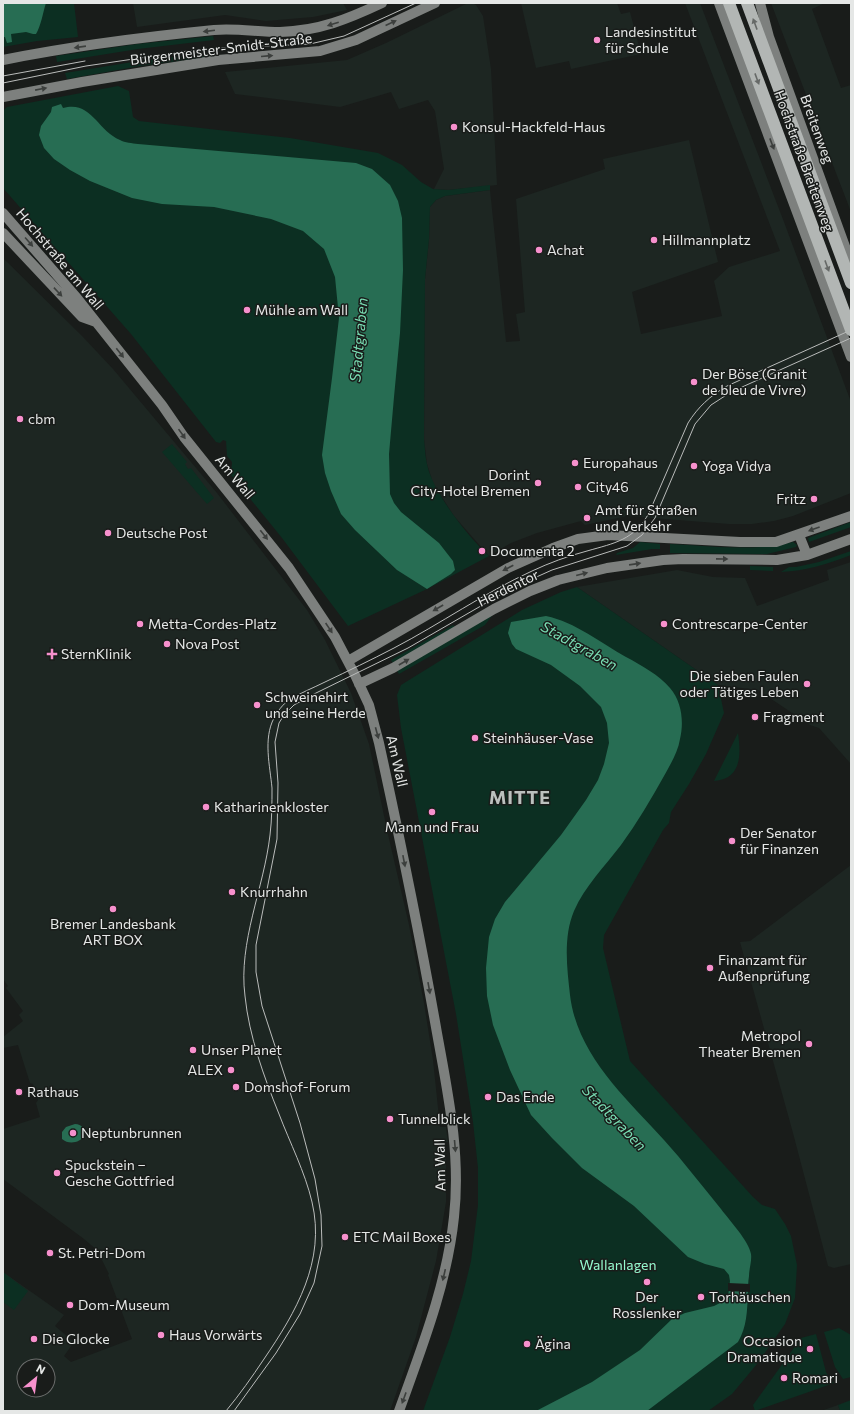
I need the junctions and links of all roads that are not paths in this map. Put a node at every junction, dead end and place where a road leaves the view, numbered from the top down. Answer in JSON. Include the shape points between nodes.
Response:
{"nodes":[{"id":1,"x":382,"y":3,"type":"edge"},
{"id":2,"x":435,"y":3,"type":"edge"},
{"id":3,"x":719,"y":3,"type":"edge"},
{"id":4,"x":729,"y":3,"type":"edge"},
{"id":5,"x":747,"y":3,"type":"edge"},
{"id":6,"x":760,"y":3,"type":"edge"},
{"id":7,"x":769,"y":37,"type":"junction"},
{"id":8,"x":737,"y":51,"type":"junction"},
{"id":9,"x":3,"y":60,"type":"edge"},
{"id":10,"x":3,"y":97,"type":"edge"},
{"id":11,"x":3,"y":213,"type":"edge"},
{"id":12,"x":3,"y":233,"type":"edge"},
{"id":13,"x":851,"y":263,"type":"edge"},
{"id":14,"x":851,"y":283,"type":"edge"},
{"id":15,"x":96,"y":322,"type":"junction"},
{"id":16,"x":851,"y":330,"type":"edge"},
{"id":17,"x":851,"y":356,"type":"edge"},
{"id":18,"x":851,"y":516,"type":"edge"},
{"id":19,"x":799,"y":534,"type":"junction"},
{"id":20,"x":851,"y":539,"type":"edge"},
{"id":21,"x":807,"y":555,"type":"junction"},
{"id":22,"x":348,"y":661,"type":"junction"},
{"id":23,"x":359,"y":684,"type":"junction"},
{"id":24,"x":399,"y":1411,"type":"edge"}],
"edges":[{"from":1,"to":9,"type":"main road","name":"Bürgermeister-Smidt-Straße","one_way":true,"via":[[352,17],[305,30],[216,30],[129,40]]},
{"from":10,"to":2,"type":"main road","name":"Bürgermeister-Smidt-Straße","one_way":true,"via":[[218,60],[320,51],[356,40]]},
{"from":3,"to":8,"type":"main road"},
{"from":4,"to":16,"type":"highway","name":"Hochstraße Breitenweg","one_way":true,"bridge":true},
{"from":14,"to":5,"type":"highway","name":"Hochstraße Breitenweg","one_way":true,"bridge":true},
{"from":6,"to":7,"type":"main road","name":"Breitenweg"},
{"from":7,"to":8,"type":"main road","via":[[763,52],[754,55]]},
{"from":7,"to":13,"type":"main road","name":"Breitenweg"},
{"from":8,"to":17,"type":"main road","one_way":true},
{"from":11,"to":15,"type":"main road","name":"Hochstraße am Wall","one_way":true},
{"from":12,"to":15,"type":"main road","name":"Am Wall","one_way":true,"via":[[82,317]]},
{"from":15,"to":22,"type":"main road","name":"Am Wall","one_way":true,"via":[[289,568]]},
{"from":18,"to":19,"type":"main road","name":"Herdentor","one_way":true},
{"from":19,"to":21,"type":"main road"},
{"from":19,"to":22,"type":"main road","name":"Herdentor","one_way":true,"via":[[776,542],[608,535],[578,539],[508,568]]},
{"from":20,"to":21,"type":"main road","name":"Herdentor"},
{"from":23,"to":21,"type":"main road","name":"Herdentor","one_way":true,"via":[[393,668],[494,609],[545,584],[607,568],[649,562],[683,559],[777,560]]},
{"from":22,"to":23,"type":"main road","name":"Am Wall"},
{"from":23,"to":24,"type":"main road","name":"Am Wall","one_way":true,"via":[[369,705],[396,820],[428,980],[457,1163],[454,1216],[445,1274],[428,1332]]}]}
